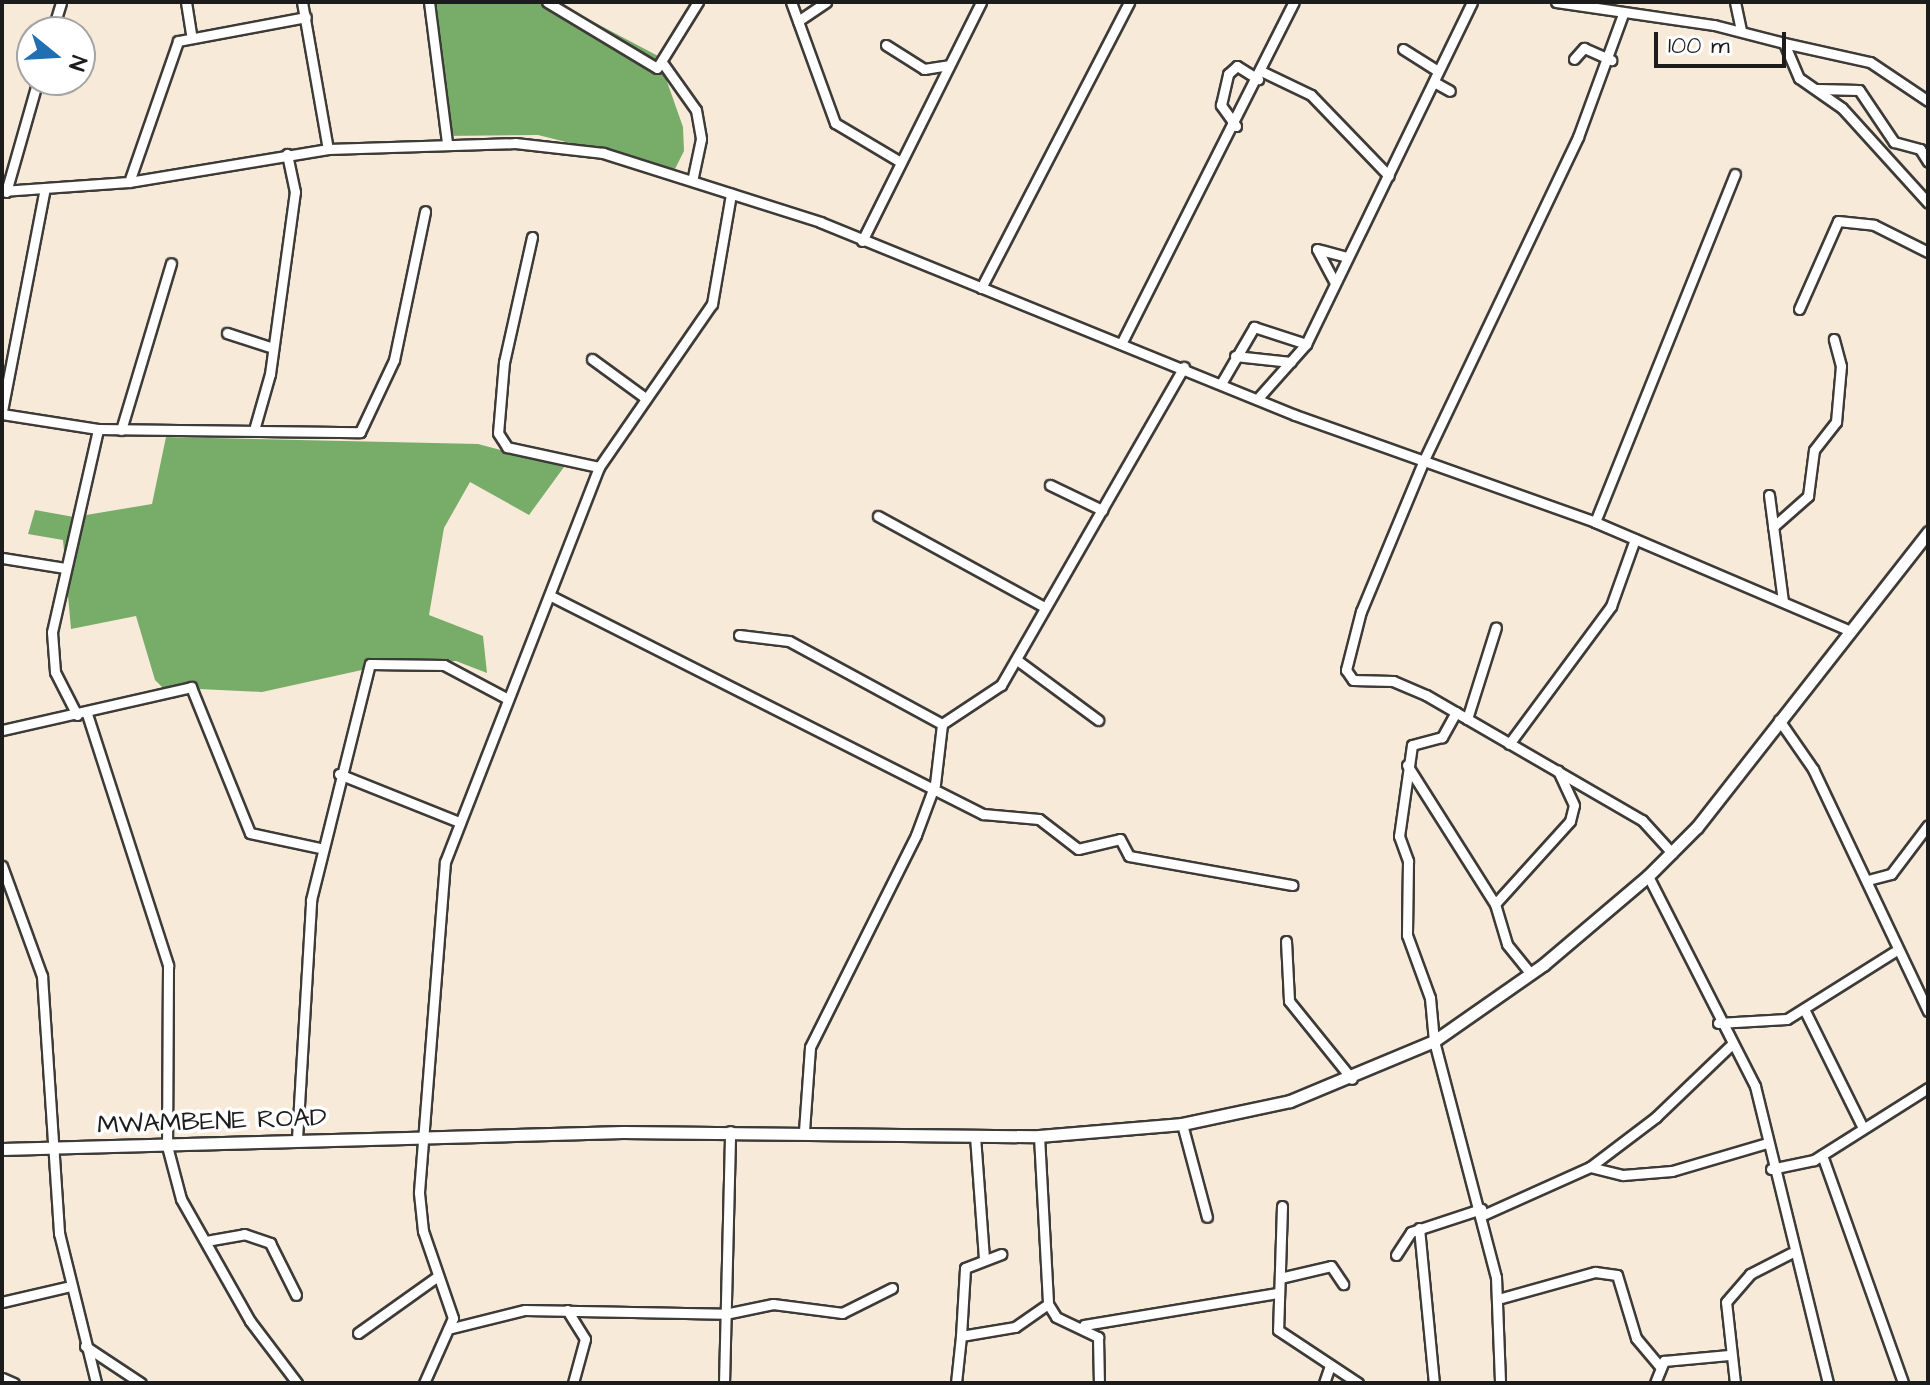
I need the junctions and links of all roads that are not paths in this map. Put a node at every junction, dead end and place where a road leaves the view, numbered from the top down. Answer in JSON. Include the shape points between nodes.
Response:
{"nodes":[{"id":1,"x":186,"y":2,"type":"edge"},
{"id":2,"x":302,"y":2,"type":"edge"},
{"id":3,"x":429,"y":2,"type":"edge"},
{"id":4,"x":547,"y":2,"type":"edge"},
{"id":5,"x":698,"y":2,"type":"edge"},
{"id":6,"x":791,"y":2,"type":"edge"},
{"id":7,"x":826,"y":2,"type":"edge"},
{"id":8,"x":981,"y":2,"type":"edge"},
{"id":9,"x":1129,"y":2,"type":"edge"},
{"id":10,"x":1294,"y":2,"type":"edge"},
{"id":11,"x":1472,"y":2,"type":"edge"},
{"id":12,"x":1556,"y":2,"type":"edge"},
{"id":13,"x":1735,"y":2,"type":"edge"},
{"id":14,"x":1623,"y":14,"type":"junction"},
{"id":15,"x":306,"y":17,"type":"junction"},
{"id":16,"x":798,"y":21,"type":"junction"},
{"id":17,"x":1741,"y":31,"type":"junction"},
{"id":18,"x":191,"y":34,"type":"junction"},
{"id":19,"x":1784,"y":43,"type":"junction"},
{"id":20,"x":886,"y":45,"type":"dead end"},
{"id":21,"x":1403,"y":49,"type":"dead end"},
{"id":22,"x":1574,"y":59,"type":"dead end"},
{"id":23,"x":1611,"y":60,"type":"junction"},
{"id":24,"x":664,"y":65,"type":"junction"},
{"id":25,"x":949,"y":65,"type":"junction"},
{"id":26,"x":924,"y":69,"type":"junction"},
{"id":27,"x":1438,"y":71,"type":"junction"},
{"id":28,"x":1260,"y":75,"type":"junction"},
{"id":29,"x":1434,"y":82,"type":"junction"},
{"id":30,"x":936,"y":89,"type":"junction"},
{"id":31,"x":1817,"y":89,"type":"junction"},
{"id":32,"x":1450,"y":91,"type":"dead end"},
{"id":33,"x":33,"y":96,"type":"edge"},
{"id":34,"x":1928,"y":101,"type":"edge"},
{"id":35,"x":1236,"y":126,"type":"junction"},
{"id":36,"x":447,"y":142,"type":"junction"},
{"id":37,"x":328,"y":149,"type":"junction"},
{"id":38,"x":287,"y":154,"type":"junction"},
{"id":39,"x":899,"y":161,"type":"junction"},
{"id":40,"x":1928,"y":162,"type":"edge"},
{"id":41,"x":1735,"y":174,"type":"dead end"},
{"id":42,"x":1389,"y":176,"type":"junction"},
{"id":43,"x":693,"y":177,"type":"junction"},
{"id":44,"x":129,"y":182,"type":"junction"},
{"id":45,"x":4,"y":192,"type":"edge"},
{"id":46,"x":44,"y":192,"type":"junction"},
{"id":47,"x":731,"y":194,"type":"junction"},
{"id":48,"x":1928,"y":203,"type":"edge"},
{"id":49,"x":425,"y":211,"type":"dead end"},
{"id":50,"x":532,"y":237,"type":"dead end"},
{"id":51,"x":862,"y":241,"type":"junction"},
{"id":52,"x":1928,"y":252,"type":"edge"},
{"id":53,"x":1347,"y":257,"type":"junction"},
{"id":54,"x":171,"y":263,"type":"dead end"},
{"id":55,"x":1335,"y":283,"type":"junction"},
{"id":56,"x":981,"y":288,"type":"junction"},
{"id":57,"x":1799,"y":309,"type":"dead end"},
{"id":58,"x":227,"y":333,"type":"dead end"},
{"id":59,"x":1834,"y":339,"type":"dead end"},
{"id":60,"x":1121,"y":344,"type":"junction"},
{"id":61,"x":1306,"y":344,"type":"junction"},
{"id":62,"x":273,"y":348,"type":"junction"},
{"id":63,"x":1235,"y":356,"type":"junction"},
{"id":64,"x":592,"y":359,"type":"dead end"},
{"id":65,"x":1291,"y":362,"type":"junction"},
{"id":66,"x":1184,"y":367,"type":"junction"},
{"id":67,"x":1222,"y":382,"type":"junction"},
{"id":68,"x":644,"y":397,"type":"junction"},
{"id":69,"x":1259,"y":397,"type":"junction"},
{"id":70,"x":2,"y":412,"type":"edge"},
{"id":71,"x":98,"y":429,"type":"junction"},
{"id":72,"x":121,"y":430,"type":"junction"},
{"id":73,"x":254,"y":430,"type":"junction"},
{"id":74,"x":1424,"y":460,"type":"junction"},
{"id":75,"x":599,"y":467,"type":"junction"},
{"id":76,"x":1050,"y":485,"type":"dead end"},
{"id":77,"x":1769,"y":495,"type":"dead end"},
{"id":78,"x":1102,"y":510,"type":"junction"},
{"id":79,"x":878,"y":516,"type":"dead end"},
{"id":80,"x":1595,"y":522,"type":"junction"},
{"id":81,"x":1773,"y":527,"type":"junction"},
{"id":82,"x":1928,"y":532,"type":"edge"},
{"id":83,"x":1635,"y":539,"type":"junction"},
{"id":84,"x":2,"y":558,"type":"edge"},
{"id":85,"x":65,"y":568,"type":"junction"},
{"id":86,"x":553,"y":597,"type":"junction"},
{"id":87,"x":1783,"y":601,"type":"junction"},
{"id":88,"x":1044,"y":607,"type":"junction"},
{"id":89,"x":1496,"y":627,"type":"dead end"},
{"id":90,"x":1846,"y":629,"type":"junction"},
{"id":91,"x":739,"y":635,"type":"dead end"},
{"id":92,"x":1017,"y":660,"type":"junction"},
{"id":93,"x":508,"y":699,"type":"junction"},
{"id":94,"x":1456,"y":712,"type":"junction"},
{"id":95,"x":82,"y":714,"type":"junction"},
{"id":96,"x":1467,"y":719,"type":"junction"},
{"id":97,"x":1098,"y":720,"type":"dead end"},
{"id":98,"x":1779,"y":720,"type":"junction"},
{"id":99,"x":942,"y":724,"type":"junction"},
{"id":100,"x":2,"y":730,"type":"edge"},
{"id":101,"x":1509,"y":744,"type":"junction"},
{"id":102,"x":1407,"y":765,"type":"junction"},
{"id":103,"x":1558,"y":771,"type":"junction"},
{"id":104,"x":339,"y":774,"type":"junction"},
{"id":105,"x":935,"y":784,"type":"junction"},
{"id":106,"x":459,"y":822,"type":"junction"},
{"id":107,"x":1927,"y":830,"type":"edge"},
{"id":108,"x":320,"y":848,"type":"junction"},
{"id":109,"x":1672,"y":853,"type":"junction"},
{"id":110,"x":2,"y":866,"type":"edge"},
{"id":111,"x":1648,"y":876,"type":"junction"},
{"id":112,"x":1868,"y":880,"type":"junction"},
{"id":113,"x":1292,"y":885,"type":"dead end"},
{"id":114,"x":1495,"y":904,"type":"junction"},
{"id":115,"x":1286,"y":941,"type":"dead end"},
{"id":116,"x":1894,"y":952,"type":"junction"},
{"id":117,"x":1531,"y":974,"type":"junction"},
{"id":118,"x":1804,"y":1009,"type":"junction"},
{"id":119,"x":1928,"y":1011,"type":"edge"},
{"id":120,"x":1718,"y":1023,"type":"junction"},
{"id":121,"x":1434,"y":1041,"type":"junction"},
{"id":122,"x":1730,"y":1046,"type":"junction"},
{"id":123,"x":1352,"y":1079,"type":"junction"},
{"id":124,"x":1928,"y":1088,"type":"edge"},
{"id":125,"x":1182,"y":1124,"type":"junction"},
{"id":126,"x":1863,"y":1128,"type":"junction"},
{"id":127,"x":730,"y":1131,"type":"junction"},
{"id":128,"x":804,"y":1131,"type":"junction"},
{"id":129,"x":975,"y":1136,"type":"junction"},
{"id":130,"x":1039,"y":1136,"type":"junction"},
{"id":131,"x":424,"y":1138,"type":"junction"},
{"id":132,"x":297,"y":1139,"type":"junction"},
{"id":133,"x":1767,"y":1143,"type":"junction"},
{"id":134,"x":167,"y":1146,"type":"junction"},
{"id":135,"x":2,"y":1149,"type":"edge"},
{"id":136,"x":52,"y":1150,"type":"junction"},
{"id":137,"x":1822,"y":1155,"type":"junction"},
{"id":138,"x":1590,"y":1167,"type":"junction"},
{"id":139,"x":1771,"y":1169,"type":"junction"},
{"id":140,"x":1282,"y":1206,"type":"dead end"},
{"id":141,"x":1482,"y":1212,"type":"junction"},
{"id":142,"x":1207,"y":1217,"type":"dead end"},
{"id":143,"x":1419,"y":1228,"type":"junction"},
{"id":144,"x":206,"y":1241,"type":"junction"},
{"id":145,"x":1791,"y":1253,"type":"junction"},
{"id":146,"x":1001,"y":1254,"type":"dead end"},
{"id":147,"x":1396,"y":1255,"type":"dead end"},
{"id":148,"x":984,"y":1258,"type":"junction"},
{"id":149,"x":438,"y":1276,"type":"junction"},
{"id":150,"x":1280,"y":1278,"type":"junction"},
{"id":151,"x":1343,"y":1284,"type":"dead end"},
{"id":152,"x":70,"y":1286,"type":"junction"},
{"id":153,"x":892,"y":1288,"type":"dead end"},
{"id":154,"x":1277,"y":1293,"type":"junction"},
{"id":155,"x":296,"y":1295,"type":"dead end"},
{"id":156,"x":1498,"y":1299,"type":"junction"},
{"id":157,"x":2,"y":1302,"type":"edge"},
{"id":158,"x":1048,"y":1304,"type":"junction"},
{"id":159,"x":567,"y":1310,"type":"junction"},
{"id":160,"x":725,"y":1314,"type":"junction"},
{"id":161,"x":1084,"y":1325,"type":"junction"},
{"id":162,"x":452,"y":1328,"type":"junction"},
{"id":163,"x":358,"y":1333,"type":"dead end"},
{"id":164,"x":961,"y":1336,"type":"junction"},
{"id":165,"x":85,"y":1346,"type":"junction"},
{"id":166,"x":1729,"y":1355,"type":"junction"},
{"id":167,"x":1330,"y":1366,"type":"junction"},
{"id":168,"x":1660,"y":1367,"type":"junction"},
{"id":169,"x":2,"y":1378,"type":"edge"},
{"id":170,"x":14,"y":1383,"type":"edge"},
{"id":171,"x":96,"y":1383,"type":"edge"},
{"id":172,"x":141,"y":1383,"type":"edge"},
{"id":173,"x":297,"y":1383,"type":"edge"},
{"id":174,"x":424,"y":1383,"type":"edge"},
{"id":175,"x":573,"y":1383,"type":"edge"},
{"id":176,"x":724,"y":1383,"type":"edge"},
{"id":177,"x":956,"y":1383,"type":"edge"},
{"id":178,"x":1099,"y":1383,"type":"edge"},
{"id":179,"x":1324,"y":1383,"type":"edge"},
{"id":180,"x":1358,"y":1383,"type":"edge"},
{"id":181,"x":1434,"y":1383,"type":"edge"},
{"id":182,"x":1500,"y":1383,"type":"edge"},
{"id":183,"x":1655,"y":1383,"type":"edge"},
{"id":184,"x":1735,"y":1383,"type":"edge"},
{"id":185,"x":1828,"y":1383,"type":"edge"},
{"id":186,"x":1903,"y":1383,"type":"edge"}],
"edges":[{"from":1,"to":18,"type":"street"},
{"from":2,"to":15,"type":"street"},
{"from":3,"to":36,"type":"street"},
{"from":4,"to":24,"type":"street","via":[[639,63]]},
{"from":5,"to":24,"type":"street"},
{"from":6,"to":16,"type":"street"},
{"from":7,"to":16,"type":"street"},
{"from":8,"to":25,"type":"street"},
{"from":9,"to":56,"type":"street"},
{"from":10,"to":28,"type":"street"},
{"from":11,"to":27,"type":"street"},
{"from":12,"to":14,"type":"street"},
{"from":13,"to":17,"type":"street"},
{"from":14,"to":17,"type":"street"},
{"from":14,"to":23,"type":"street"},
{"from":15,"to":18,"type":"street"},
{"from":15,"to":37,"type":"street"},
{"from":16,"to":39,"type":"street","via":[[835,123]]},
{"from":17,"to":19,"type":"street"},
{"from":18,"to":44,"type":"street","via":[[173,48]]},
{"from":19,"to":31,"type":"street","via":[[1797,77]]},
{"from":19,"to":34,"type":"street","via":[[1870,62]]},
{"from":20,"to":26,"type":"street"},
{"from":21,"to":27,"type":"street"},
{"from":22,"to":23,"type":"street","via":[[1584,48]]},
{"from":23,"to":74,"type":"street"},
{"from":24,"to":43,"type":"street","via":[[699,120]]},
{"from":25,"to":26,"type":"street"},
{"from":25,"to":30,"type":"street"},
{"from":26,"to":30,"type":"street"},
{"from":27,"to":29,"type":"street"},
{"from":28,"to":35,"type":"street"},
{"from":28,"to":35,"type":"street","via":[[1229,69],[1221,105]]},
{"from":28,"to":42,"type":"street","via":[[1311,95]]},
{"from":29,"to":32,"type":"street"},
{"from":29,"to":42,"type":"street"},
{"from":30,"to":39,"type":"street"},
{"from":31,"to":40,"type":"street","via":[[1859,90],[1894,142],[1920,149]]},
{"from":31,"to":48,"type":"street"},
{"from":33,"to":45,"type":"street"},
{"from":35,"to":60,"type":"street"},
{"from":36,"to":37,"type":"street"},
{"from":36,"to":43,"type":"street","via":[[567,147]]},
{"from":37,"to":38,"type":"street"},
{"from":38,"to":44,"type":"street"},
{"from":38,"to":62,"type":"street","via":[[296,183]]},
{"from":39,"to":51,"type":"street"},
{"from":41,"to":80,"type":"street"},
{"from":42,"to":53,"type":"street"},
{"from":43,"to":47,"type":"street"},
{"from":44,"to":46,"type":"street"},
{"from":45,"to":46,"type":"street"},
{"from":46,"to":70,"type":"street"},
{"from":47,"to":51,"type":"street"},
{"from":47,"to":68,"type":"street","via":[[712,304]]},
{"from":49,"to":73,"type":"street","via":[[394,360],[365,428]]},
{"from":50,"to":75,"type":"street","via":[[504,362],[498,433],[507,447]]},
{"from":51,"to":56,"type":"street"},
{"from":52,"to":57,"type":"street","via":[[1874,225],[1838,221]]},
{"from":53,"to":55,"type":"street"},
{"from":53,"to":55,"type":"street","via":[[1317,249]]},
{"from":54,"to":72,"type":"street"},
{"from":55,"to":61,"type":"street"},
{"from":56,"to":60,"type":"street"},
{"from":58,"to":62,"type":"street"},
{"from":59,"to":81,"type":"street","via":[[1841,366],[1836,422],[1814,450],[1808,496]]},
{"from":60,"to":66,"type":"street"},
{"from":61,"to":63,"type":"street","via":[[1258,326]]},
{"from":61,"to":65,"type":"street"},
{"from":62,"to":73,"type":"street"},
{"from":63,"to":65,"type":"street"},
{"from":63,"to":67,"type":"street"},
{"from":64,"to":68,"type":"street"},
{"from":65,"to":69,"type":"street"},
{"from":66,"to":67,"type":"street"},
{"from":66,"to":78,"type":"street"},
{"from":67,"to":69,"type":"street"},
{"from":68,"to":75,"type":"street"},
{"from":69,"to":74,"type":"street"},
{"from":70,"to":71,"type":"street"},
{"from":71,"to":72,"type":"street"},
{"from":71,"to":85,"type":"street"},
{"from":72,"to":73,"type":"street"},
{"from":74,"to":80,"type":"street"},
{"from":74,"to":94,"type":"street","via":[[1361,611],[1346,670],[1353,680],[1404,683]]},
{"from":75,"to":86,"type":"street"},
{"from":76,"to":78,"type":"street"},
{"from":77,"to":81,"type":"street"},
{"from":78,"to":88,"type":"street"},
{"from":79,"to":88,"type":"street"},
{"from":80,"to":83,"type":"street"},
{"from":81,"to":87,"type":"street"},
{"from":82,"to":90,"type":"street","name":"MWAMBENE ROAD"},
{"from":83,"to":87,"type":"street"},
{"from":83,"to":101,"type":"street","via":[[1611,606]]},
{"from":84,"to":85,"type":"street"},
{"from":85,"to":95,"type":"street","via":[[52,652],[60,689]]},
{"from":86,"to":93,"type":"street"},
{"from":86,"to":105,"type":"street","via":[[707,679]]},
{"from":87,"to":90,"type":"street"},
{"from":88,"to":92,"type":"street"},
{"from":89,"to":96,"type":"street"},
{"from":90,"to":98,"type":"street","name":"MWAMBENE ROAD"},
{"from":91,"to":99,"type":"street","via":[[789,641]]},
{"from":92,"to":97,"type":"street"},
{"from":92,"to":99,"type":"street","via":[[1001,685]]},
{"from":93,"to":104,"type":"street","via":[[444,665],[370,664]]},
{"from":93,"to":106,"type":"street"},
{"from":94,"to":96,"type":"street"},
{"from":94,"to":102,"type":"street","via":[[1442,737],[1415,741]]},
{"from":95,"to":100,"type":"street"},
{"from":95,"to":108,"type":"street","via":[[191,687],[250,833]]},
{"from":95,"to":134,"type":"street","via":[[168,965]]},
{"from":96,"to":101,"type":"street"},
{"from":98,"to":109,"type":"street","name":"MWAMBENE ROAD"},
{"from":98,"to":112,"type":"street"},
{"from":99,"to":105,"type":"street"},
{"from":101,"to":103,"type":"street"},
{"from":102,"to":114,"type":"street"},
{"from":102,"to":121,"type":"street","via":[[1399,829],[1409,871],[1406,922],[1430,998]]},
{"from":103,"to":109,"type":"street","via":[[1642,820]]},
{"from":103,"to":114,"type":"street","via":[[1574,805],[1570,821]]},
{"from":104,"to":106,"type":"street"},
{"from":104,"to":108,"type":"street"},
{"from":105,"to":113,"type":"street","via":[[998,819],[1039,819],[1078,849],[1120,839],[1129,856]]},
{"from":105,"to":128,"type":"street","via":[[813,1038],[804,1068]]},
{"from":106,"to":131,"type":"street","via":[[437,904]]},
{"from":107,"to":112,"type":"street","via":[[1891,874]]},
{"from":108,"to":132,"type":"street","via":[[307,942]]},
{"from":109,"to":111,"type":"street","name":"MWAMBENE ROAD"},
{"from":110,"to":136,"type":"street","via":[[42,976]]},
{"from":111,"to":117,"type":"street","name":"MWAMBENE ROAD"},
{"from":111,"to":120,"type":"street"},
{"from":112,"to":116,"type":"street"},
{"from":114,"to":117,"type":"street","via":[[1507,944]]},
{"from":115,"to":123,"type":"street","via":[[1289,1001]]},
{"from":116,"to":118,"type":"street"},
{"from":116,"to":119,"type":"street"},
{"from":117,"to":121,"type":"street","name":"MWAMBENE ROAD"},
{"from":118,"to":120,"type":"street","via":[[1787,1019]]},
{"from":118,"to":126,"type":"street"},
{"from":120,"to":122,"type":"street"},
{"from":121,"to":123,"type":"street","name":"MWAMBENE ROAD"},
{"from":121,"to":141,"type":"street"},
{"from":122,"to":133,"type":"street","via":[[1755,1086]]},
{"from":122,"to":138,"type":"street"},
{"from":123,"to":125,"type":"street","name":"MWAMBENE ROAD","via":[[1290,1101]]},
{"from":124,"to":126,"type":"street"},
{"from":125,"to":130,"type":"street","name":"MWAMBENE ROAD"},
{"from":125,"to":142,"type":"street"},
{"from":126,"to":137,"type":"street"},
{"from":127,"to":128,"type":"street","name":"MWAMBENE ROAD"},
{"from":127,"to":131,"type":"street","name":"MWAMBENE ROAD"},
{"from":127,"to":160,"type":"street"},
{"from":128,"to":129,"type":"street","name":"MWAMBENE ROAD"},
{"from":129,"to":130,"type":"street","name":"MWAMBENE ROAD"},
{"from":129,"to":148,"type":"street"},
{"from":130,"to":158,"type":"street"},
{"from":131,"to":132,"type":"street","name":"MWAMBENE ROAD"},
{"from":131,"to":149,"type":"street","via":[[420,1211]]},
{"from":132,"to":134,"type":"street","name":"MWAMBENE ROAD"},
{"from":133,"to":138,"type":"street","via":[[1672,1171],[1623,1175]]},
{"from":133,"to":139,"type":"street"},
{"from":134,"to":136,"type":"street","name":"MWAMBENE ROAD"},
{"from":134,"to":144,"type":"street","via":[[181,1199]]},
{"from":135,"to":136,"type":"street","name":"MWAMBENE ROAD"},
{"from":136,"to":152,"type":"street"},
{"from":137,"to":139,"type":"street"},
{"from":137,"to":186,"type":"street"},
{"from":138,"to":141,"type":"street"},
{"from":139,"to":145,"type":"street"},
{"from":140,"to":150,"type":"street"},
{"from":141,"to":143,"type":"street"},
{"from":141,"to":156,"type":"street"},
{"from":143,"to":147,"type":"street"},
{"from":143,"to":181,"type":"street"},
{"from":144,"to":155,"type":"street","via":[[244,1234],[270,1243]]},
{"from":144,"to":173,"type":"street","via":[[250,1321]]},
{"from":145,"to":166,"type":"street","via":[[1750,1274],[1726,1302]]},
{"from":145,"to":185,"type":"street"},
{"from":146,"to":148,"type":"street"},
{"from":148,"to":164,"type":"street","via":[[965,1268]]},
{"from":149,"to":162,"type":"street"},
{"from":149,"to":163,"type":"street"},
{"from":150,"to":151,"type":"street","via":[[1331,1266]]},
{"from":150,"to":154,"type":"street"},
{"from":152,"to":157,"type":"street"},
{"from":152,"to":165,"type":"street"},
{"from":153,"to":160,"type":"street","via":[[842,1313],[773,1304]]},
{"from":154,"to":161,"type":"street"},
{"from":154,"to":167,"type":"street","via":[[1278,1330]]},
{"from":156,"to":168,"type":"street","via":[[1595,1272],[1617,1275],[1636,1338]]},
{"from":156,"to":182,"type":"street"},
{"from":158,"to":161,"type":"street","via":[[1056,1317]]},
{"from":158,"to":164,"type":"street","via":[[1015,1327]]},
{"from":159,"to":160,"type":"street"},
{"from":159,"to":162,"type":"street","via":[[516,1311]]},
{"from":159,"to":175,"type":"street","via":[[585,1339]]},
{"from":160,"to":176,"type":"street"},
{"from":161,"to":178,"type":"street","via":[[1100,1345]]},
{"from":162,"to":174,"type":"street"},
{"from":164,"to":177,"type":"street"},
{"from":165,"to":171,"type":"street"},
{"from":165,"to":172,"type":"street"},
{"from":166,"to":168,"type":"street","via":[[1669,1360]]},
{"from":166,"to":184,"type":"street"},
{"from":167,"to":179,"type":"street"},
{"from":167,"to":180,"type":"street"},
{"from":168,"to":183,"type":"street"},
{"from":169,"to":170,"type":"street"}]}
